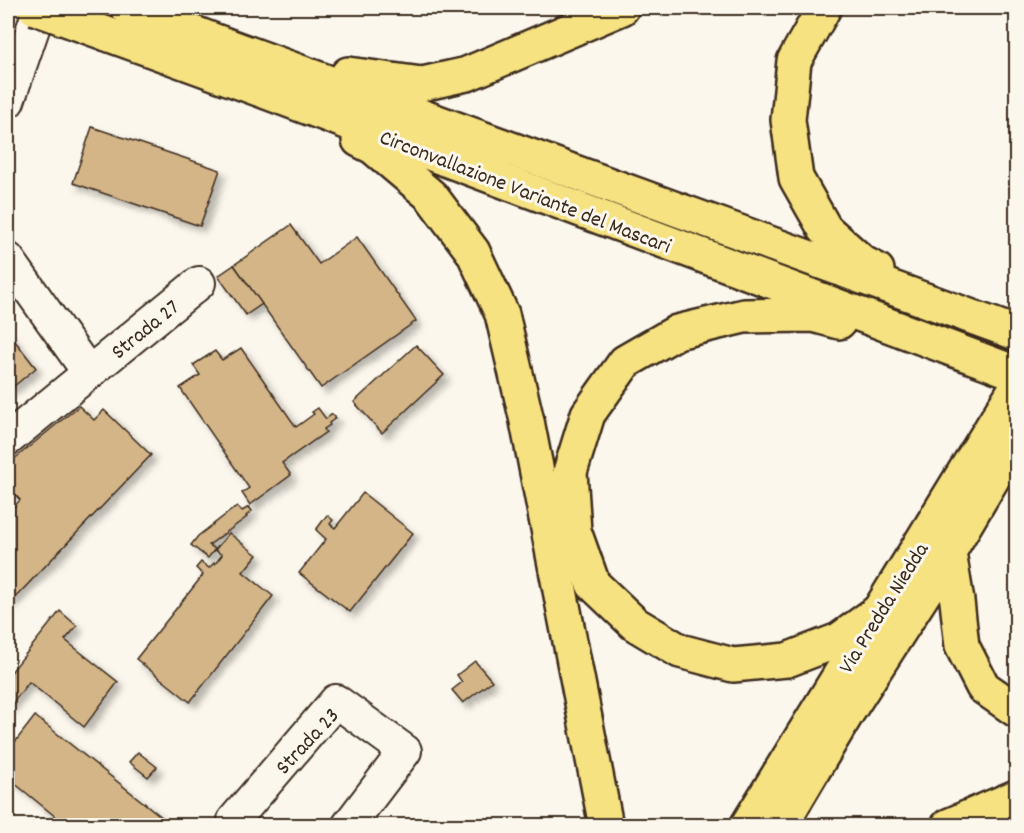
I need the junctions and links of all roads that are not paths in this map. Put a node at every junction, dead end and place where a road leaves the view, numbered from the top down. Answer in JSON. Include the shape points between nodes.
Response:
{"nodes":[{"id":1,"x":38,"y":8,"type":"edge"},
{"id":2,"x":129,"y":8,"type":"edge"},
{"id":3,"x":622,"y":8,"type":"edge"},
{"id":4,"x":824,"y":8,"type":"edge"},
{"id":5,"x":215,"y":41,"type":"junction"},
{"id":6,"x":261,"y":90,"type":"junction"},
{"id":7,"x":8,"y":101,"type":"edge"},
{"id":8,"x":8,"y":259,"type":"edge"},
{"id":9,"x":199,"y":283,"type":"dead end"},
{"id":10,"x":979,"y":319,"type":"junction"},
{"id":11,"x":1017,"y":333,"type":"edge"},
{"id":12,"x":968,"y":356,"type":"junction"},
{"id":13,"x":88,"y":373,"type":"junction"},
{"id":14,"x":1011,"y":376,"type":"edge"},
{"id":15,"x":8,"y":439,"type":"edge"},
{"id":16,"x":1017,"y":439,"type":"edge"},
{"id":17,"x":949,"y":552,"type":"junction"},
{"id":18,"x":880,"y":610,"type":"junction"},
{"id":19,"x":1017,"y":710,"type":"edge"},
{"id":20,"x":1017,"y":797,"type":"edge"},
{"id":21,"x":240,"y":825,"type":"edge"},
{"id":22,"x":348,"y":825,"type":"edge"},
{"id":23,"x":606,"y":825,"type":"edge"},
{"id":24,"x":747,"y":825,"type":"edge"},
{"id":25,"x":780,"y":825,"type":"edge"},
{"id":26,"x":948,"y":825,"type":"edge"}],
"edges":[{"from":1,"to":6,"type":"main road","name":"Circonvallazione Variante del Mascari","bridge":true},
{"from":1,"to":7,"type":"street"},
{"from":2,"to":5,"type":"main road","name":"Circonvallazione Variante del Mascari"},
{"from":3,"to":5,"type":"main road","via":[[467,74],[422,84],[351,75]]},
{"from":4,"to":10,"type":"main road","via":[[794,61],[788,120],[796,178],[825,229],[863,263]]},
{"from":5,"to":10,"type":"main road","name":"Circonvallazione Variante del Mascari"},
{"from":6,"to":12,"type":"main road","name":"Circonvallazione Variante del Mascari"},
{"from":6,"to":23,"type":"main road","via":[[373,147],[431,196],[473,252],[502,314],[527,421]]},
{"from":8,"to":13,"type":"street","name":"Strada 27"},
{"from":9,"to":13,"type":"street","name":"Strada 27"},
{"from":10,"to":11,"type":"main road","name":"Circonvallazione Variante del Mascari"},
{"from":12,"to":14,"type":"main road","name":"Circonvallazione Variante del Mascari"},
{"from":12,"to":18,"type":"main road","via":[[813,315],[744,316],[677,332],[625,362],[588,414],[570,472],[573,531],[593,584],[635,624],[680,651],[734,665],[787,660],[839,640]]},
{"from":13,"to":15,"type":"street","name":"Strada 27"},
{"from":14,"to":18,"type":"main road","name":"Via Predda Niedda"},
{"from":16,"to":17,"type":"main road","name":"Via Predda Niedda"},
{"from":17,"to":19,"type":"main road","via":[[962,646],[983,687]]},
{"from":17,"to":25,"type":"main road","name":"Via Predda Niedda"},
{"from":18,"to":24,"type":"main road","name":"Via Predda Niedda"},
{"from":20,"to":26,"type":"main road"},
{"from":21,"to":22,"type":"street","name":"Strada 23","via":[[234,820],[336,701],[405,751]]}]}
